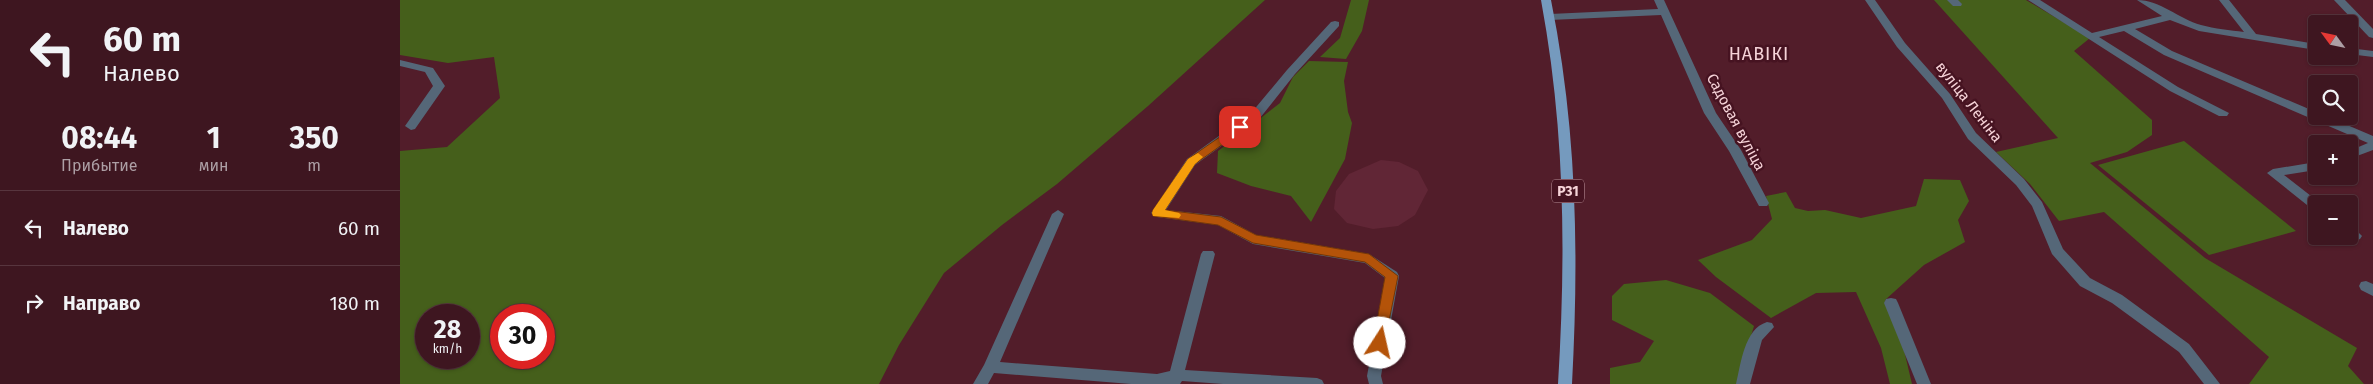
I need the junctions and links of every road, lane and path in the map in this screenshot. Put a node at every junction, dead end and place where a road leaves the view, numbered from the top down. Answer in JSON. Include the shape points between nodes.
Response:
{"nodes":[{"id":1,"x":1546,"y":0,"type":"edge"},
{"id":2,"x":1659,"y":0,"type":"edge"},
{"id":3,"x":1870,"y":0,"type":"edge"},
{"id":4,"x":2033,"y":0,"type":"edge"},
{"id":5,"x":2142,"y":0,"type":"edge"},
{"id":6,"x":2224,"y":0,"type":"edge"},
{"id":7,"x":2339,"y":0,"type":"edge"},
{"id":8,"x":1664,"y":12,"type":"junction"},
{"id":9,"x":1550,"y":17,"type":"junction"},
{"id":10,"x":2171,"y":17,"type":"junction"},
{"id":11,"x":1335,"y":24,"type":"dead end"},
{"id":12,"x":2126,"y":28,"type":"junction"},
{"id":13,"x":2373,"y":35,"type":"edge"},
{"id":14,"x":2091,"y":36,"type":"junction"},
{"id":15,"x":2254,"y":38,"type":"junction"},
{"id":16,"x":2308,"y":46,"type":"edge"},
{"id":17,"x":2358,"y":52,"type":"edge"},
{"id":18,"x":2373,"y":54,"type":"edge"},
{"id":19,"x":400,"y":63,"type":"edge"},
{"id":20,"x":2223,"y":113,"type":"dead end"},
{"id":21,"x":411,"y":126,"type":"dead end"},
{"id":22,"x":2373,"y":141,"type":"edge"},
{"id":23,"x":2373,"y":146,"type":"edge"},
{"id":24,"x":2358,"y":152,"type":"edge"},
{"id":25,"x":2308,"y":167,"type":"edge"},
{"id":26,"x":2308,"y":200,"type":"edge"},
{"id":27,"x":1763,"y":204,"type":"dead end"},
{"id":28,"x":1058,"y":214,"type":"dead end"},
{"id":29,"x":1208,"y":254,"type":"dead end"},
{"id":30,"x":1891,"y":303,"type":"dead end"},
{"id":31,"x":1767,"y":327,"type":"dead end"},
{"id":32,"x":990,"y":367,"type":"junction"},
{"id":33,"x":1175,"y":379,"type":"edge"},
{"id":34,"x":980,"y":384,"type":"edge"},
{"id":35,"x":1317,"y":384,"type":"edge"},
{"id":36,"x":1376,"y":384,"type":"edge"},
{"id":37,"x":1565,"y":384,"type":"edge"},
{"id":38,"x":1744,"y":384,"type":"edge"},
{"id":39,"x":1924,"y":384,"type":"edge"},
{"id":40,"x":2213,"y":384,"type":"edge"}],
"edges":[{"from":1,"to":9,"type":"main road","number":"Р31"},
{"from":2,"to":8,"type":"street","name":"Садовая вуліца"},
{"from":3,"to":40,"type":"street","name":"вуліца Леніна","via":[[1901,45],[1946,96],[1972,136],[2020,182],[2038,205],[2057,251],[2085,282],[2117,299],[2184,348]]},
{"from":4,"to":14,"type":"street"},
{"from":5,"to":10,"type":"street"},
{"from":6,"to":15,"type":"street"},
{"from":7,"to":13,"type":"street"},
{"from":8,"to":9,"type":"street"},
{"from":8,"to":27,"type":"street","name":"Садовая вуліца","via":[[1710,113],[1735,150]]},
{"from":9,"to":37,"type":"main road","number":"Р31","via":[[1568,176],[1570,301]]},
{"from":10,"to":12,"type":"street"},
{"from":10,"to":15,"type":"street","via":[[2199,28]]},
{"from":11,"to":36,"type":"street","via":[[1256,115],[1192,162],[1158,213],[1221,221],[1253,239],[1369,259],[1392,276],[1374,376]]},
{"from":12,"to":14,"type":"street"},
{"from":12,"to":22,"type":"street","via":[[2168,53]]},
{"from":14,"to":20,"type":"street","via":[[2174,89]]},
{"from":15,"to":16,"type":"street"},
{"from":17,"to":18,"type":"street"},
{"from":19,"to":21,"type":"street","via":[[429,70],[439,86]]},
{"from":23,"to":24,"type":"street"},
{"from":25,"to":26,"type":"street","via":[[2273,173]]},
{"from":28,"to":32,"type":"street"},
{"from":29,"to":33,"type":"street"},
{"from":30,"to":39,"type":"street"},
{"from":31,"to":38,"type":"street","via":[[1756,337]]},
{"from":32,"to":33,"type":"street"},
{"from":32,"to":34,"type":"street"},
{"from":33,"to":35,"type":"street"}]}
